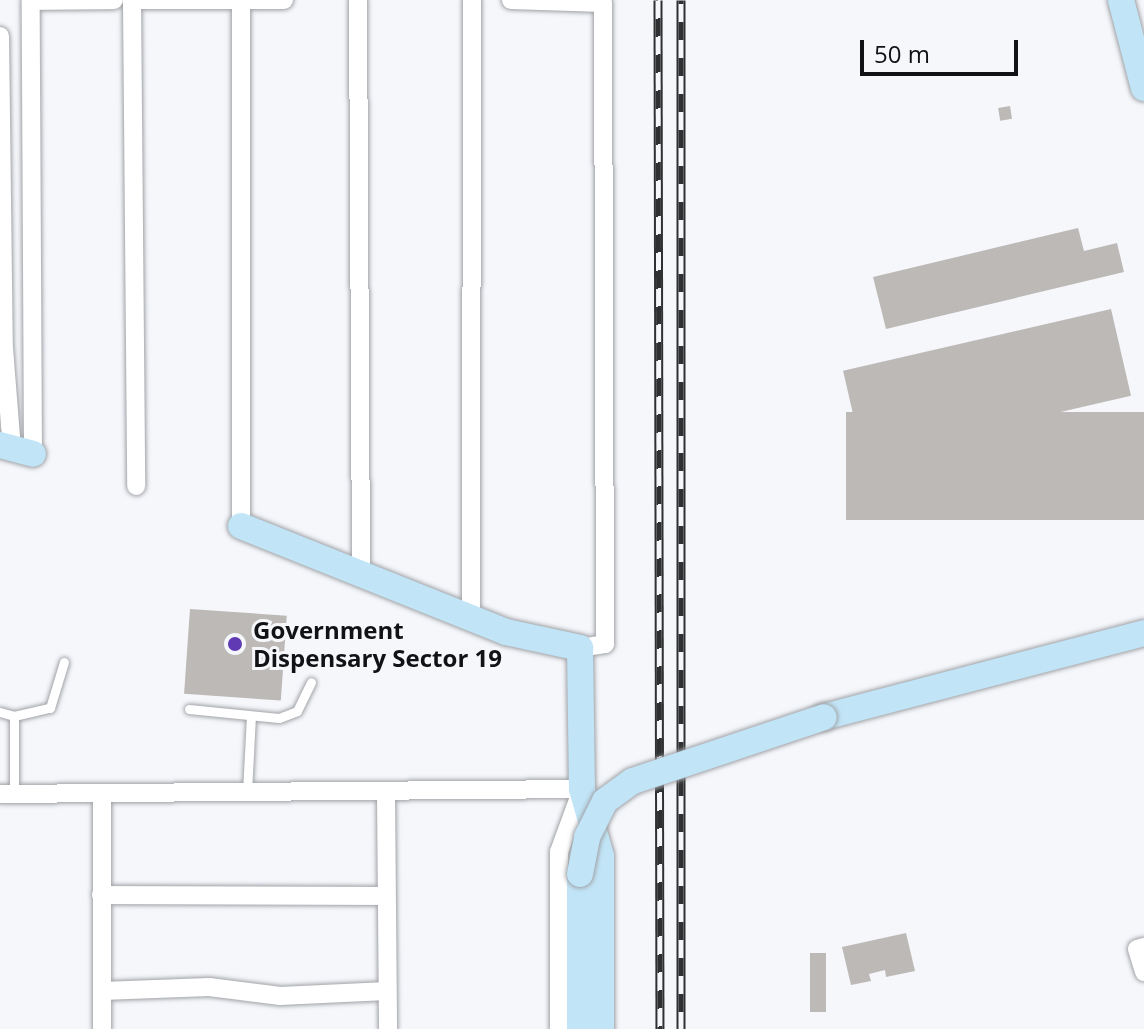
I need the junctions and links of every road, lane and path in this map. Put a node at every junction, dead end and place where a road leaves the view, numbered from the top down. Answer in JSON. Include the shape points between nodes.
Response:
{"nodes":[{"id":1,"x":114,"y":0,"type":"edge"},
{"id":2,"x":132,"y":0,"type":"edge"},
{"id":3,"x":140,"y":0,"type":"edge"},
{"id":4,"x":284,"y":0,"type":"edge"},
{"id":5,"x":358,"y":0,"type":"edge"},
{"id":6,"x":472,"y":0,"type":"edge"},
{"id":7,"x":511,"y":0,"type":"edge"},
{"id":8,"x":1121,"y":0,"type":"edge"},
{"id":9,"x":603,"y":1,"type":"edge"},
{"id":10,"x":241,"y":2,"type":"edge"},
{"id":11,"x":0,"y":36,"type":"edge"},
{"id":12,"x":1144,"y":88,"type":"edge"},
{"id":13,"x":2,"y":347,"type":"edge"},
{"id":14,"x":15,"y":449,"type":"edge"},
{"id":15,"x":136,"y":486,"type":"dead end"},
{"id":16,"x":241,"y":526,"type":"joint"},
{"id":17,"x":361,"y":575,"type":"junction"},
{"id":18,"x":471,"y":618,"type":"junction"},
{"id":19,"x":1144,"y":633,"type":"edge"},
{"id":20,"x":580,"y":648,"type":"junction"},
{"id":21,"x":64,"y":662,"type":"dead end"},
{"id":22,"x":311,"y":682,"type":"dead end"},
{"id":23,"x":189,"y":709,"type":"dead end"},
{"id":24,"x":0,"y":712,"type":"edge"},
{"id":25,"x":14,"y":716,"type":"junction"},
{"id":26,"x":251,"y":716,"type":"junction"},
{"id":27,"x":582,"y":789,"type":"junction"},
{"id":28,"x":247,"y":793,"type":"junction"},
{"id":29,"x":386,"y":793,"type":"junction"},
{"id":30,"x":7,"y":794,"type":"edge"},
{"id":31,"x":102,"y":794,"type":"junction"},
{"id":32,"x":101,"y":895,"type":"junction"},
{"id":33,"x":386,"y":896,"type":"junction"},
{"id":34,"x":1144,"y":947,"type":"edge"},
{"id":35,"x":1144,"y":972,"type":"edge"},
{"id":36,"x":102,"y":991,"type":"junction"},
{"id":37,"x":387,"y":991,"type":"junction"},
{"id":38,"x":102,"y":1029,"type":"edge"},
{"id":39,"x":388,"y":1029,"type":"edge"},
{"id":40,"x":559,"y":1029,"type":"edge"},
{"id":41,"x":580,"y":1029,"type":"edge"},
{"id":42,"x":601,"y":1029,"type":"edge"}],
"edges":[{"from":1,"to":14,"type":"street","via":[[31,1]]},
{"from":2,"to":15,"type":"street"},
{"from":3,"to":10,"type":"street"},
{"from":4,"to":10,"type":"street"},
{"from":5,"to":17,"type":"street"},
{"from":6,"to":18,"type":"street"},
{"from":7,"to":9,"type":"street"},
{"from":8,"to":12,"type":"street"},
{"from":9,"to":20,"type":"street","via":[[605,644]]},
{"from":10,"to":16,"type":"street"},
{"from":11,"to":13,"type":"street"},
{"from":13,"to":14,"type":"street"},
{"from":16,"to":17,"type":"street"},
{"from":17,"to":18,"type":"street"},
{"from":18,"to":20,"type":"street","via":[[506,632]]},
{"from":19,"to":41,"type":"street","bridge":true,"via":[[824,717],[633,781],[605,801],[587,837],[580,874]]},
{"from":20,"to":27,"type":"street"},
{"from":21,"to":25,"type":"lane","via":[[50,708]]},
{"from":22,"to":26,"type":"lane","via":[[297,711],[279,718]]},
{"from":23,"to":26,"type":"lane"},
{"from":24,"to":25,"type":"lane"},
{"from":25,"to":30,"type":"lane"},
{"from":26,"to":28,"type":"lane"},
{"from":27,"to":29,"type":"street"},
{"from":27,"to":40,"type":"street","via":[[559,852]]},
{"from":27,"to":42,"type":"street","via":[[601,856]]},
{"from":28,"to":29,"type":"street"},
{"from":28,"to":31,"type":"street"},
{"from":29,"to":33,"type":"street"},
{"from":30,"to":31,"type":"street"},
{"from":31,"to":32,"type":"street"},
{"from":32,"to":33,"type":"street"},
{"from":32,"to":36,"type":"street"},
{"from":33,"to":37,"type":"street"},
{"from":34,"to":35,"type":"street","via":[[1137,949]]},
{"from":36,"to":37,"type":"street","via":[[209,987],[280,996]]},
{"from":36,"to":38,"type":"street"},
{"from":37,"to":39,"type":"street"}]}
